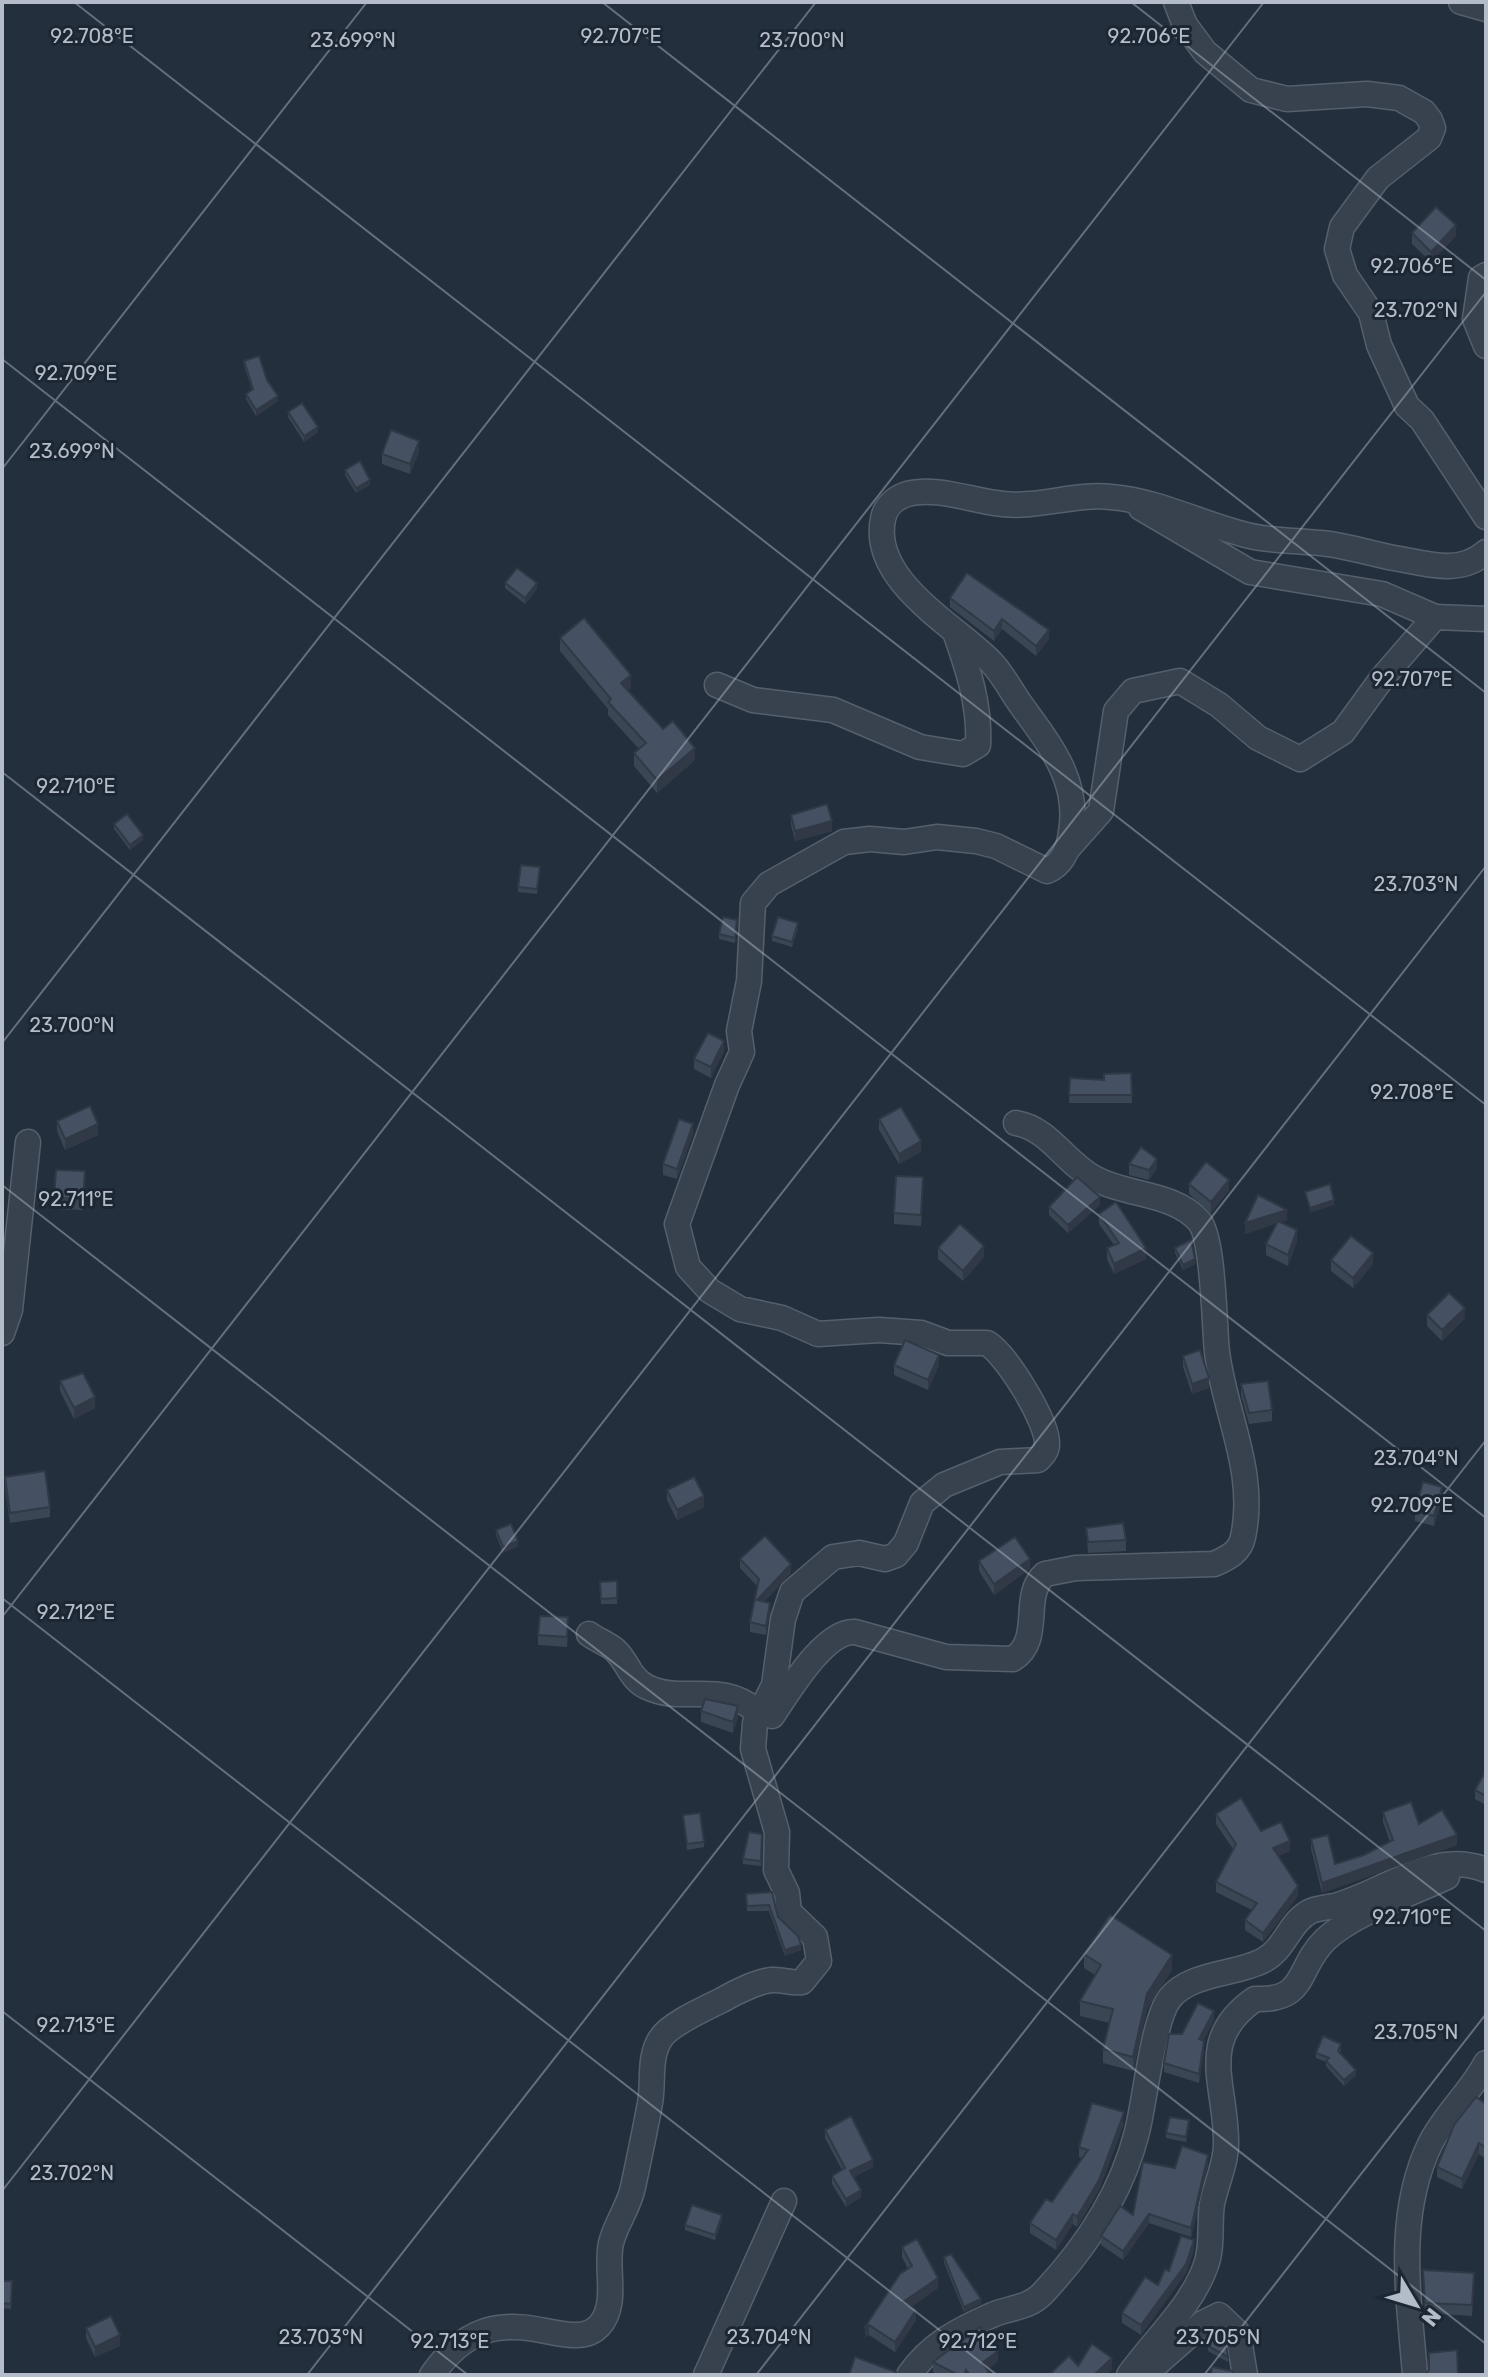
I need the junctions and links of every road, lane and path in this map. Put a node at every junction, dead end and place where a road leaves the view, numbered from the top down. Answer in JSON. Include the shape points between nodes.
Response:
{"nodes":[{"id":1,"x":1176,"y":2,"type":"edge"},
{"id":2,"x":1461,"y":2,"type":"edge"},
{"id":3,"x":1486,"y":9,"type":"edge"},
{"id":4,"x":1486,"y":275,"type":"edge"},
{"id":5,"x":1486,"y":346,"type":"edge"},
{"id":6,"x":1125,"y":498,"type":"junction"},
{"id":7,"x":1486,"y":517,"type":"edge"},
{"id":8,"x":1486,"y":552,"type":"edge"},
{"id":9,"x":1435,"y":617,"type":"junction"},
{"id":10,"x":1486,"y":619,"type":"edge"},
{"id":11,"x":956,"y":635,"type":"junction"},
{"id":12,"x":717,"y":685,"type":"dead end"},
{"id":13,"x":1067,"y":849,"type":"junction"},
{"id":14,"x":1016,"y":1123,"type":"dead end"},
{"id":15,"x":28,"y":1142,"type":"dead end"},
{"id":16,"x":2,"y":1333,"type":"edge"},
{"id":17,"x":589,"y":1634,"type":"dead end"},
{"id":18,"x":758,"y":1712,"type":"junction"},
{"id":19,"x":753,"y":1749,"type":"junction"},
{"id":20,"x":1481,"y":1868,"type":"edge"},
{"id":21,"x":1486,"y":2063,"type":"edge"},
{"id":22,"x":784,"y":2201,"type":"dead end"},
{"id":23,"x":432,"y":2375,"type":"edge"},
{"id":24,"x":706,"y":2375,"type":"edge"},
{"id":25,"x":909,"y":2375,"type":"edge"},
{"id":26,"x":1129,"y":2375,"type":"edge"},
{"id":27,"x":1144,"y":2375,"type":"edge"},
{"id":28,"x":1245,"y":2375,"type":"edge"},
{"id":29,"x":1415,"y":2375,"type":"edge"}],
"edges":[{"from":1,"to":7,"type":"street","via":[[1205,52],[1251,90],[1287,99],[1367,94],[1399,98],[1430,120],[1429,138],[1378,178],[1342,227],[1337,249],[1345,275],[1371,313],[1379,345],[1407,406],[1422,420]]},
{"from":2,"to":3,"type":"street"},
{"from":4,"to":5,"type":"street","via":[[1481,278],[1475,319]]},
{"from":6,"to":8,"type":"street","via":[[1240,533],[1327,544],[1440,568]]},
{"from":6,"to":9,"type":"street","via":[[1250,572],[1382,594]]},
{"from":6,"to":11,"type":"street","via":[[1004,504],[927,492],[892,502],[884,514],[885,548],[909,589]]},
{"from":9,"to":10,"type":"street"},
{"from":9,"to":13,"type":"street","via":[[1343,732],[1300,759],[1258,738],[1180,681],[1133,691],[1116,711],[1101,811]]},
{"from":11,"to":12,"type":"street","via":[[979,717],[978,745],[963,754],[920,747],[833,710],[753,700]]},
{"from":11,"to":13,"type":"street","via":[[993,663],[1067,776],[1074,811]]},
{"from":13,"to":18,"type":"street","via":[[1047,871],[976,841],[856,840],[780,876],[753,903],[740,1063],[727,1085],[677,1224],[688,1267],[725,1302],[811,1332],[879,1330],[921,1333],[948,1343],[987,1343],[1003,1357],[1039,1417],[1047,1442],[1038,1460],[1000,1462],[931,1494],[902,1549],[891,1558],[859,1553],[833,1557],[801,1582],[786,1606],[774,1685]]},
{"from":14,"to":19,"type":"street","via":[[1043,1133],[1090,1176],[1116,1189],[1170,1202],[1200,1222],[1207,1242],[1218,1355],[1247,1472],[1242,1543],[1214,1564],[1076,1568],[1045,1574],[1035,1588],[1028,1643],[1013,1659],[946,1657],[855,1632],[839,1634],[813,1660]]},
{"from":15,"to":16,"type":"street","via":[[10,1310]]},
{"from":17,"to":18,"type":"street","via":[[616,1651],[647,1687],[714,1692]]},
{"from":18,"to":19,"type":"street"},
{"from":19,"to":23,"type":"street","via":[[777,1832],[776,1870],[789,1912],[815,1937],[819,1961],[802,1982],[772,1980],[704,2006],[658,2042],[633,2188],[611,2244],[611,2283],[599,2326],[569,2335],[489,2327],[459,2344]]},
{"from":20,"to":25,"type":"street","via":[[1465,1862],[1433,1867],[1340,1905],[1311,1910],[1271,1956],[1185,1985],[1170,1998],[1153,2048],[1138,2129],[1108,2209],[1043,2294],[949,2335]]},
{"from":20,"to":26,"type":"street","via":[[1345,1926],[1315,1951],[1293,1991],[1271,2000],[1255,1999],[1225,2029],[1218,2088],[1226,2146],[1212,2205],[1208,2257],[1201,2277]]},
{"from":21,"to":29,"type":"street","via":[[1430,2145],[1413,2190],[1408,2249]]},
{"from":22,"to":24,"type":"street"},
{"from":27,"to":28,"type":"street","via":[[1219,2315],[1238,2333]]}]}
